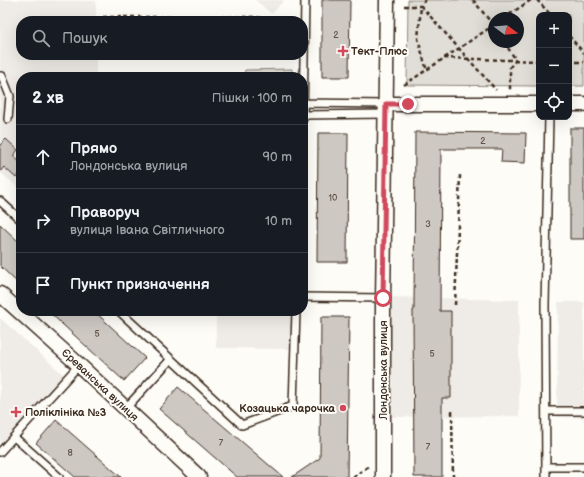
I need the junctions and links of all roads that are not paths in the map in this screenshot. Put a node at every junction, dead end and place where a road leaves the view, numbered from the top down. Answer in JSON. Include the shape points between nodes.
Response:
{"nodes":[{"id":1,"x":305,"y":0,"type":"edge"},
{"id":2,"x":387,"y":0,"type":"edge"},
{"id":3,"x":305,"y":16,"type":"edge"},
{"id":4,"x":304,"y":60,"type":"edge"},
{"id":5,"x":304,"y":72,"type":"edge"},
{"id":6,"x":0,"y":76,"type":"edge"},
{"id":7,"x":308,"y":103,"type":"edge"},
{"id":8,"x":536,"y":104,"type":"edge"},
{"id":9,"x":572,"y":104,"type":"edge"},
{"id":10,"x":584,"y":104,"type":"edge"},
{"id":11,"x":386,"y":109,"type":"junction"},
{"id":12,"x":308,"y":115,"type":"edge"},
{"id":13,"x":8,"y":118,"type":"dead end"},
{"id":14,"x":549,"y":120,"type":"edge"},
{"id":15,"x":0,"y":201,"type":"edge"},
{"id":16,"x":16,"y":215,"type":"edge"},
{"id":17,"x":0,"y":294,"type":"edge"},
{"id":18,"x":308,"y":297,"type":"edge"},
{"id":19,"x":383,"y":298,"type":"junction"},
{"id":20,"x":16,"y":308,"type":"edge"},
{"id":21,"x":25,"y":316,"type":"edge"},
{"id":22,"x":124,"y":316,"type":"edge"},
{"id":23,"x":296,"y":316,"type":"edge"},
{"id":24,"x":171,"y":359,"type":"junction"},
{"id":25,"x":80,"y":365,"type":"junction"},
{"id":26,"x":126,"y":408,"type":"junction"},
{"id":27,"x":546,"y":411,"type":"junction"},
{"id":28,"x":584,"y":411,"type":"edge"},
{"id":29,"x":14,"y":437,"type":"junction"},
{"id":30,"x":0,"y":452,"type":"edge"},
{"id":31,"x":546,"y":467,"type":"junction"},
{"id":32,"x":584,"y":467,"type":"edge"},
{"id":33,"x":58,"y":477,"type":"edge"},
{"id":34,"x":200,"y":477,"type":"edge"},
{"id":35,"x":383,"y":477,"type":"edge"},
{"id":36,"x":546,"y":477,"type":"edge"}],
"edges":[{"from":1,"to":3,"type":"lane"},
{"from":2,"to":11,"type":"street","name":"Лондонська вулиця"},
{"from":4,"to":5,"type":"lane"},
{"from":6,"to":13,"type":"lane","via":[[10,96]]},
{"from":7,"to":11,"type":"lane"},
{"from":8,"to":11,"type":"street"},
{"from":9,"to":10,"type":"street"},
{"from":11,"to":12,"type":"lane"},
{"from":11,"to":19,"type":"street","name":"Лондонська вулиця"},
{"from":14,"to":27,"type":"lane","via":[[545,305]]},
{"from":15,"to":16,"type":"lane"},
{"from":17,"to":20,"type":"street","name":"Єреванська вулиця"},
{"from":18,"to":19,"type":"lane"},
{"from":19,"to":35,"type":"street","name":"Лондонська вулиця"},
{"from":21,"to":25,"type":"street","name":"Єреванська вулиця"},
{"from":22,"to":24,"type":"lane"},
{"from":23,"to":24,"type":"lane","via":[[293,406],[250,423],[242,425]]},
{"from":24,"to":26,"type":"lane"},
{"from":25,"to":26,"type":"street","name":"Єреванська вулиця"},
{"from":25,"to":29,"type":"lane"},
{"from":26,"to":34,"type":"street","name":"Єреванська вулиця"},
{"from":27,"to":28,"type":"lane"},
{"from":27,"to":31,"type":"lane"},
{"from":29,"to":30,"type":"lane"},
{"from":29,"to":33,"type":"lane"},
{"from":31,"to":32,"type":"lane"},
{"from":31,"to":36,"type":"lane"}]}
